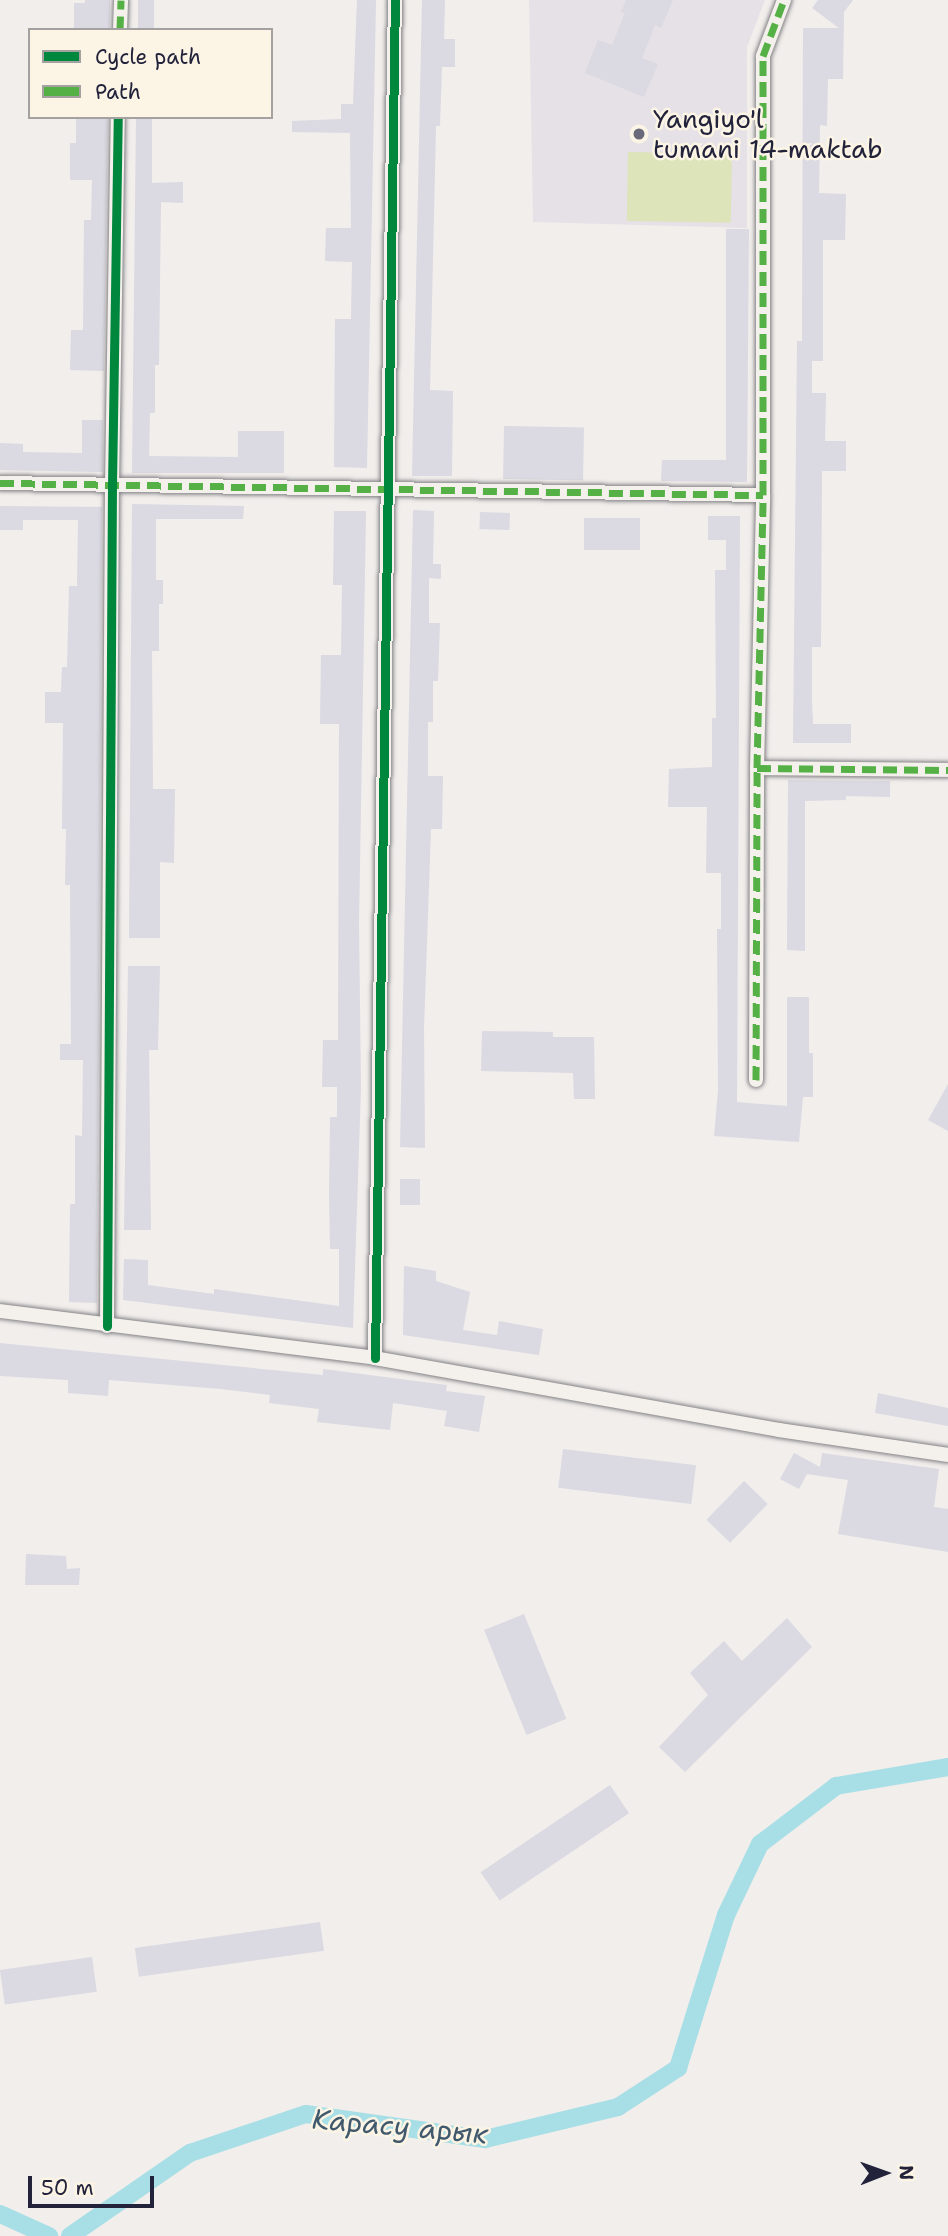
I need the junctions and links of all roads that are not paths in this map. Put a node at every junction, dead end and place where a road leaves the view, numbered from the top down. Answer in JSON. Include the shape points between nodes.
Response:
{"nodes":[{"id":1,"x":121,"y":0,"type":"edge"},
{"id":2,"x":395,"y":0,"type":"edge"},
{"id":3,"x":784,"y":0,"type":"edge"},
{"id":4,"x":120,"y":28,"type":"edge"},
{"id":5,"x":118,"y":119,"type":"edge"},
{"id":6,"x":0,"y":483,"type":"edge"},
{"id":7,"x":112,"y":485,"type":"junction"},
{"id":8,"x":389,"y":489,"type":"junction"},
{"id":9,"x":763,"y":495,"type":"junction"},
{"id":10,"x":757,"y":768,"type":"junction"},
{"id":11,"x":948,"y":770,"type":"edge"},
{"id":12,"x":756,"y":1080,"type":"dead end"},
{"id":13,"x":0,"y":1311,"type":"edge"},
{"id":14,"x":107,"y":1326,"type":"junction"},
{"id":15,"x":374,"y":1358,"type":"junction"},
{"id":16,"x":948,"y":1455,"type":"edge"}],
"edges":[{"from":1,"to":4,"type":"street"},
{"from":2,"to":8,"type":"street"},
{"from":3,"to":9,"type":"street","via":[[764,56]]},
{"from":5,"to":7,"type":"street"},
{"from":6,"to":7,"type":"street"},
{"from":7,"to":8,"type":"street"},
{"from":7,"to":14,"type":"street"},
{"from":8,"to":9,"type":"street"},
{"from":8,"to":15,"type":"street"},
{"from":9,"to":10,"type":"street"},
{"from":10,"to":11,"type":"street"},
{"from":10,"to":12,"type":"street"},
{"from":13,"to":14,"type":"street"},
{"from":14,"to":15,"type":"street"},
{"from":15,"to":16,"type":"street","via":[[779,1430]]}]}
